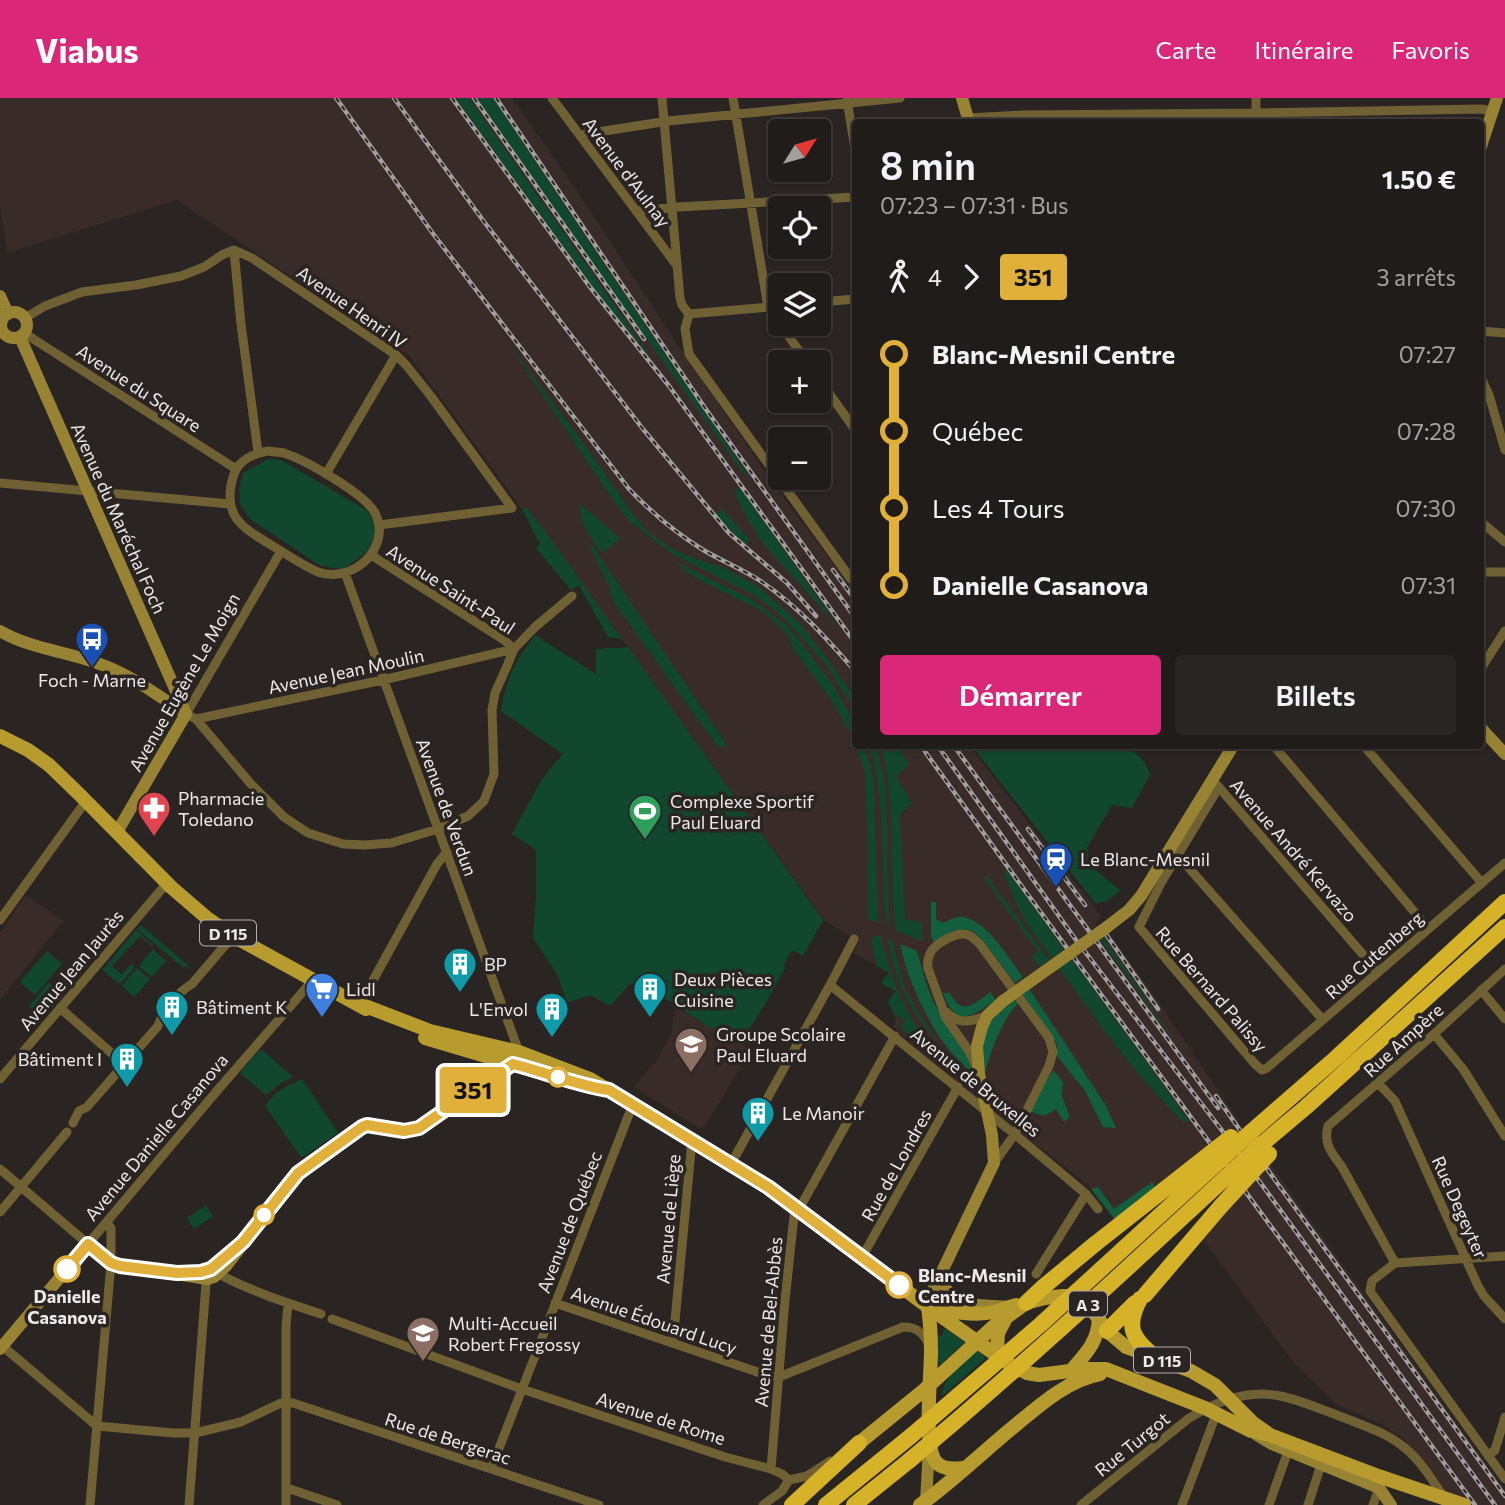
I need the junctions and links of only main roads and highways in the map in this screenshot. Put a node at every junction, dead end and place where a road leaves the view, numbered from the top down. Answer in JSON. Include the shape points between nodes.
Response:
{"nodes":[{"id":1,"x":0,"y":736,"type":"edge"},
{"id":2,"x":1505,"y":902,"type":"edge"},
{"id":3,"x":1505,"y":927,"type":"edge"},
{"id":4,"x":360,"y":1004,"type":"junction"},
{"id":5,"x":516,"y":1058,"type":"junction"},
{"id":6,"x":609,"y":1090,"type":"junction"},
{"id":7,"x":1257,"y":1139,"type":"junction"},
{"id":8,"x":1143,"y":1297,"type":"junction"},
{"id":9,"x":1026,"y":1303,"type":"junction"},
{"id":10,"x":928,"y":1307,"type":"junction"},
{"id":11,"x":1008,"y":1312,"type":"junction"},
{"id":12,"x":1101,"y":1329,"type":"junction"},
{"id":13,"x":976,"y":1343,"type":"junction"},
{"id":14,"x":931,"y":1349,"type":"junction"},
{"id":15,"x":1155,"y":1357,"type":"junction"},
{"id":16,"x":1009,"y":1364,"type":"junction"},
{"id":17,"x":1079,"y":1369,"type":"junction"},
{"id":18,"x":1119,"y":1374,"type":"junction"},
{"id":19,"x":929,"y":1385,"type":"junction"},
{"id":20,"x":1041,"y":1404,"type":"junction"},
{"id":21,"x":1217,"y":1405,"type":"junction"},
{"id":22,"x":900,"y":1409,"type":"junction"},
{"id":23,"x":1270,"y":1434,"type":"junction"},
{"id":24,"x":859,"y":1443,"type":"joint"},
{"id":25,"x":963,"y":1468,"type":"junction"},
{"id":26,"x":928,"y":1501,"type":"edge"},
{"id":27,"x":792,"y":1505,"type":"edge"},
{"id":28,"x":826,"y":1505,"type":"edge"},
{"id":29,"x":854,"y":1505,"type":"edge"},
{"id":30,"x":1464,"y":1505,"type":"edge"}],
"edges":[{"from":1,"to":4,"type":"main road","number":"D 115","via":[[36,755],[192,906],[233,936]]},
{"from":2,"to":7,"type":"highway","number":"A 3","via":[[1272,1115]]},
{"from":3,"to":7,"type":"highway","via":[[1306,1107],[1298,1125]]},
{"from":4,"to":5,"type":"main road","number":"D 115"},
{"from":4,"to":5,"type":"main road","number":"D 115","via":[[407,1032],[496,1059]]},
{"from":5,"to":6,"type":"main road","number":"D 115","via":[[589,1087]]},
{"from":5,"to":6,"type":"main road","number":"D 115","via":[[571,1071]]},
{"from":6,"to":10,"type":"main road","number":"D 115","via":[[798,1209]]},
{"from":7,"to":8,"type":"highway","bridge":true,"via":[[1221,1206]]},
{"from":7,"to":9,"type":"highway","bridge":true,"via":[[1155,1199]]},
{"from":7,"to":28,"type":"highway","number":"A 3","bridge":true},
{"from":7,"to":29,"type":"highway","number":"A 3","bridge":true,"via":[[1051,1338]]},
{"from":8,"to":12,"type":"highway"},
{"from":8,"to":15,"type":"highway","via":[[1132,1314],[1134,1333]]},
{"from":9,"to":11,"type":"main road","number":"D 115"},
{"from":9,"to":12,"type":"main road","via":[[1075,1297],[1091,1308]]},
{"from":10,"to":11,"type":"main road","number":"D 115","via":[[979,1314]]},
{"from":10,"to":13,"type":"main road","number":"D 115"},
{"from":10,"to":14,"type":"main road"},
{"from":11,"to":13,"type":"main road"},
{"from":11,"to":16,"type":"main road","via":[[998,1333],[997,1350]]},
{"from":12,"to":15,"type":"main road","number":"D 115","via":[[1126,1347]]},
{"from":12,"to":17,"type":"main road"},
{"from":13,"to":16,"type":"main road","number":"D 115"},
{"from":13,"to":19,"type":"main road"},
{"from":14,"to":19,"type":"main road"},
{"from":14,"to":22,"type":"main road","via":[[923,1377]]},
{"from":15,"to":21,"type":"main road","number":"D 115","via":[[1215,1385]]},
{"from":16,"to":17,"type":"main road","via":[[1039,1376]]},
{"from":17,"to":18,"type":"main road","number":"D 115","via":[[1106,1368]]},
{"from":17,"to":20,"type":"main road"},
{"from":18,"to":20,"type":"main road","via":[[1088,1376]]},
{"from":18,"to":21,"type":"main road","number":"D 115"},
{"from":19,"to":22,"type":"main road"},
{"from":19,"to":25,"type":"main road","via":[[934,1459],[945,1468]]},
{"from":20,"to":25,"type":"main road"},
{"from":21,"to":23,"type":"main road","number":"D 115"},
{"from":21,"to":23,"type":"main road","number":"D 115","via":[[1251,1431]]},
{"from":22,"to":24,"type":"main road"},
{"from":23,"to":30,"type":"main road","number":"D 115","bridge":true,"via":[[1380,1483]]},
{"from":24,"to":27,"type":"highway"},
{"from":25,"to":26,"type":"main road"}]}
